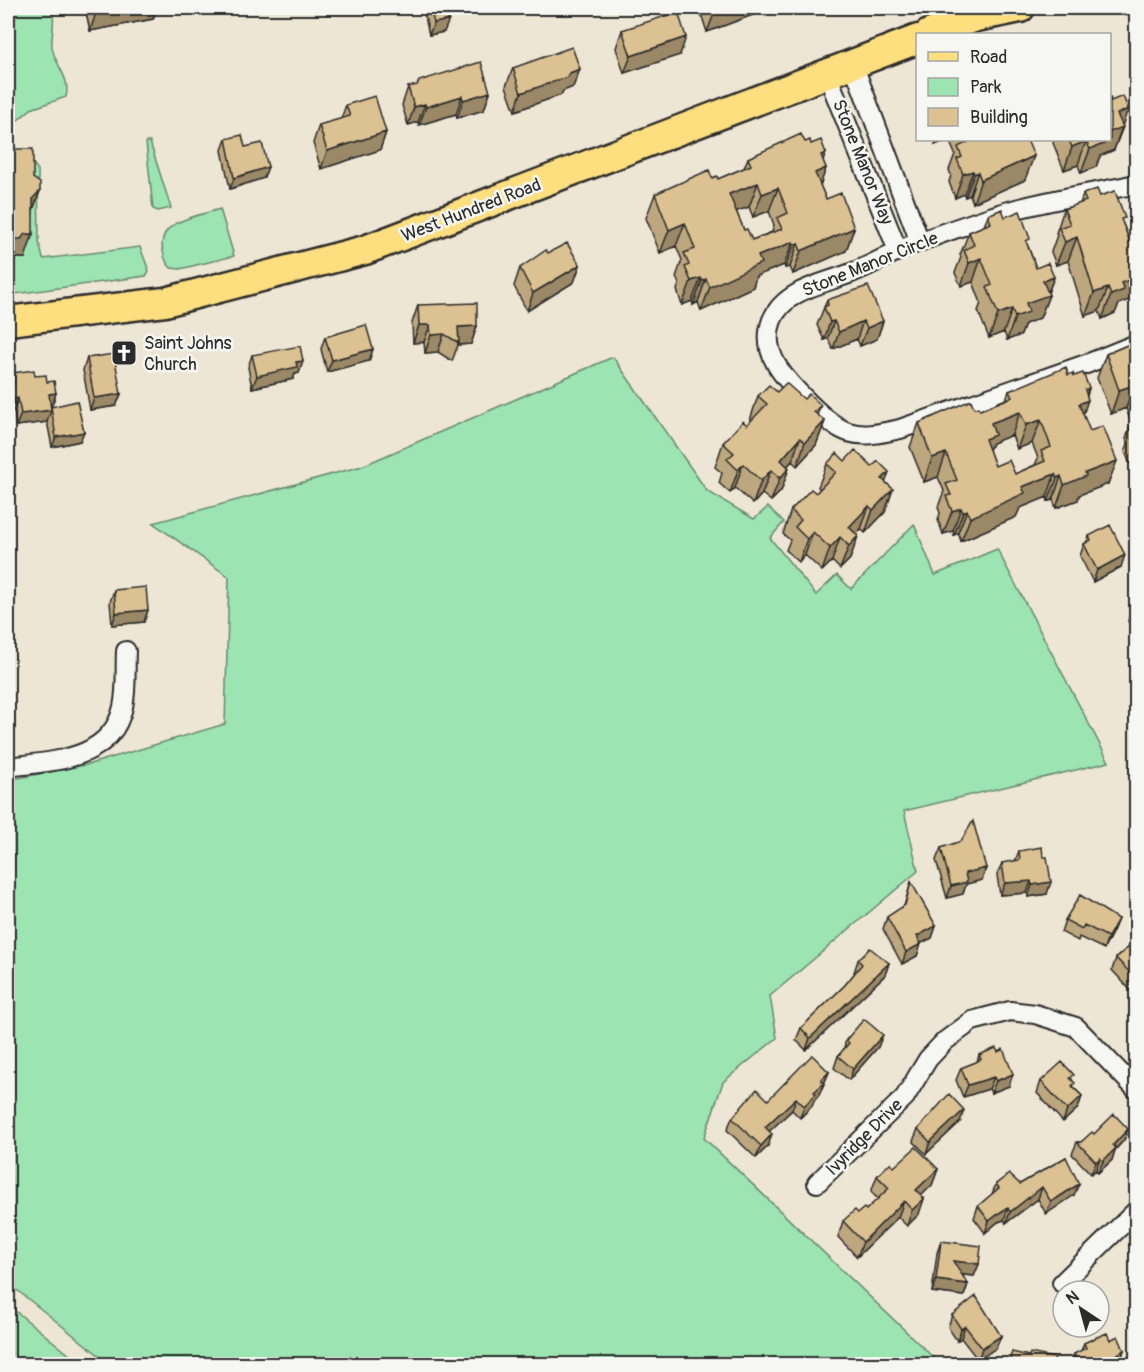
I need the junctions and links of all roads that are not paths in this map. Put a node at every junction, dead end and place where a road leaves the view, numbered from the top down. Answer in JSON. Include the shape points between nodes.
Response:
{"nodes":[{"id":1,"x":1020,"y":8,"type":"edge"},
{"id":2,"x":932,"y":33,"type":"edge"},
{"id":3,"x":916,"y":40,"type":"edge"},
{"id":4,"x":840,"y":69,"type":"junction"},
{"id":5,"x":1137,"y":184,"type":"edge"},
{"id":6,"x":920,"y":242,"type":"junction"},
{"id":7,"x":898,"y":251,"type":"junction"},
{"id":8,"x":8,"y":321,"type":"edge"},
{"id":9,"x":1137,"y":344,"type":"edge"},
{"id":10,"x":126,"y":651,"type":"dead end"},
{"id":11,"x":8,"y":767,"type":"edge"},
{"id":12,"x":1137,"y":1089,"type":"edge"},
{"id":13,"x":817,"y":1183,"type":"dead end"},
{"id":14,"x":1137,"y":1210,"type":"edge"},
{"id":15,"x":1065,"y":1279,"type":"edge"}],
"edges":[{"from":1,"to":2,"type":"main road","via":[[976,16]]},
{"from":3,"to":4,"type":"main road","name":"West Hundred Road"},
{"from":4,"to":6,"type":"street","name":"Stone Manor Way"},
{"from":4,"to":7,"type":"street","name":"Stone Manor Way"},
{"from":4,"to":8,"type":"main road","name":"West Hundred Road","via":[[365,250],[165,302]]},
{"from":5,"to":6,"type":"street","name":"Stone Manor Circle","via":[[1001,214]]},
{"from":6,"to":7,"type":"street","name":"Stone Manor Circle"},
{"from":7,"to":9,"type":"street","name":"Stone Manor Circle","via":[[796,294],[783,304],[772,322],[770,348],[777,368],[841,430],[872,436],[900,429]]},
{"from":10,"to":11,"type":"street","via":[[123,707],[108,737],[81,756]]},
{"from":12,"to":13,"type":"street","name":"Ivyridge Drive","via":[[1076,1027],[1010,1011],[972,1021],[945,1041],[928,1059],[905,1097]]},
{"from":14,"to":15,"type":"street"}]}
